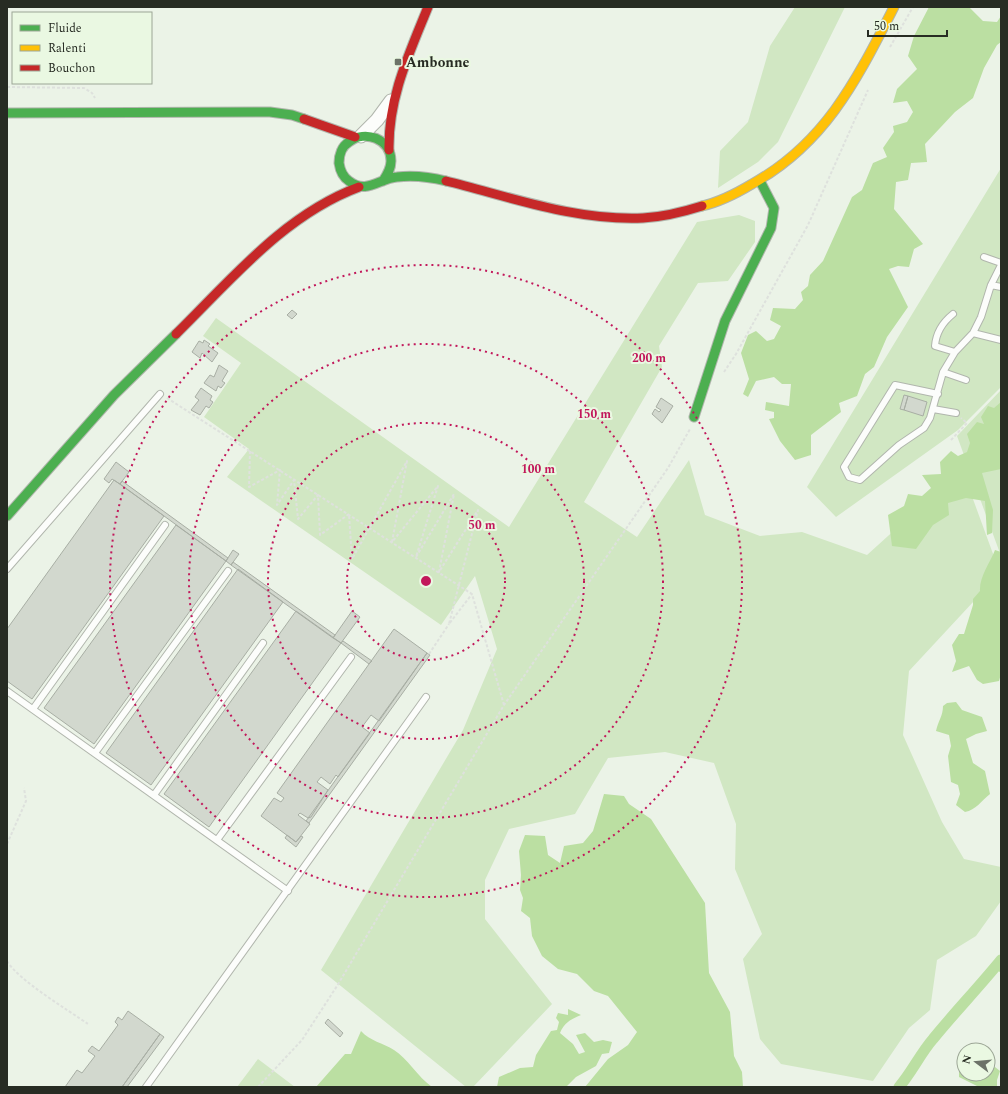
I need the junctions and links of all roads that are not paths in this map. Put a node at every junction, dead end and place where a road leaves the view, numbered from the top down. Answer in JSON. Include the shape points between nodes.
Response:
{"nodes":[{"id":1,"x":428,"y":7,"type":"edge"},
{"id":2,"x":894,"y":7,"type":"edge"},
{"id":3,"x":392,"y":99,"type":"junction"},
{"id":4,"x":7,"y":113,"type":"edge"},
{"id":5,"x":305,"y":119,"type":"junction"},
{"id":6,"x":324,"y":137,"type":"dead end"},
{"id":7,"x":358,"y":137,"type":"junction"},
{"id":8,"x":332,"y":148,"type":"dead end"},
{"id":9,"x":390,"y":152,"type":"junction"},
{"id":10,"x":340,"y":157,"type":"junction"},
{"id":11,"x":340,"y":167,"type":"junction"},
{"id":12,"x":429,"y":177,"type":"junction"},
{"id":13,"x":334,"y":179,"type":"dead end"},
{"id":14,"x":760,"y":180,"type":"junction"},
{"id":15,"x":383,"y":181,"type":"junction"},
{"id":16,"x":359,"y":187,"type":"junction"},
{"id":17,"x":327,"y":192,"type":"dead end"},
{"id":18,"x":319,"y":204,"type":"junction"},
{"id":19,"x":984,"y":257,"type":"dead end"},
{"id":20,"x":1001,"y":264,"type":"edge"},
{"id":21,"x":991,"y":285,"type":"junction"},
{"id":22,"x":1001,"y":287,"type":"edge"},
{"id":23,"x":952,"y":314,"type":"dead end"},
{"id":24,"x":973,"y":333,"type":"junction"},
{"id":25,"x":1001,"y":340,"type":"edge"},
{"id":26,"x":955,"y":352,"type":"junction"},
{"id":27,"x":943,"y":372,"type":"junction"},
{"id":28,"x":966,"y":380,"type":"dead end"},
{"id":29,"x":160,"y":394,"type":"road end"},
{"id":30,"x":938,"y":394,"type":"junction"},
{"id":31,"x":933,"y":409,"type":"junction"},
{"id":32,"x":956,"y":413,"type":"road end"},
{"id":33,"x":694,"y":416,"type":"road end"},
{"id":34,"x":7,"y":516,"type":"edge"},
{"id":35,"x":165,"y":525,"type":"dead end"},
{"id":36,"x":7,"y":570,"type":"edge"},
{"id":37,"x":228,"y":571,"type":"dead end"},
{"id":38,"x":263,"y":643,"type":"dead end"},
{"id":39,"x":351,"y":657,"type":"dead end"},
{"id":40,"x":7,"y":691,"type":"edge"},
{"id":41,"x":426,"y":697,"type":"dead end"},
{"id":42,"x":33,"y":709,"type":"junction"},
{"id":43,"x":95,"y":753,"type":"junction"},
{"id":44,"x":154,"y":795,"type":"junction"},
{"id":45,"x":217,"y":840,"type":"junction"},
{"id":46,"x":288,"y":891,"type":"junction"},
{"id":47,"x":146,"y":1087,"type":"edge"}],
"edges":[{"from":1,"to":3,"type":"street"},
{"from":2,"to":14,"type":"street","via":[[837,110],[805,146]]},
{"from":3,"to":7,"type":"street","via":[[377,120]]},
{"from":3,"to":9,"type":"street","via":[[388,126]]},
{"from":4,"to":5,"type":"street","via":[[265,112]]},
{"from":5,"to":6,"type":"street"},
{"from":5,"to":7,"type":"street","via":[[339,134]]},
{"from":7,"to":9,"type":"street","via":[[378,138]]},
{"from":7,"to":10,"type":"street","via":[[347,143]]},
{"from":8,"to":10,"type":"street"},
{"from":9,"to":12,"type":"street","via":[[405,164]]},
{"from":9,"to":15,"type":"street","via":[[390,172]]},
{"from":10,"to":11,"type":"street"},
{"from":11,"to":13,"type":"street"},
{"from":11,"to":16,"type":"street","via":[[344,178]]},
{"from":12,"to":14,"type":"street","via":[[579,213],[629,218],[683,212],[736,194]]},
{"from":12,"to":15,"type":"street","via":[[394,178]]},
{"from":14,"to":33,"type":"street","via":[[774,208],[771,228],[725,321]]},
{"from":15,"to":16,"type":"street","via":[[372,187]]},
{"from":16,"to":18,"type":"street"},
{"from":17,"to":18,"type":"street"},
{"from":18,"to":34,"type":"street","via":[[271,242],[227,282],[114,395]]},
{"from":19,"to":20,"type":"lane"},
{"from":20,"to":21,"type":"lane"},
{"from":21,"to":22,"type":"lane"},
{"from":21,"to":24,"type":"lane"},
{"from":23,"to":26,"type":"lane","via":[[945,321],[936,340],[936,346]]},
{"from":24,"to":25,"type":"lane"},
{"from":24,"to":26,"type":"lane"},
{"from":26,"to":27,"type":"lane"},
{"from":27,"to":28,"type":"lane"},
{"from":27,"to":30,"type":"lane"},
{"from":29,"to":36,"type":"lane"},
{"from":30,"to":31,"type":"lane"},
{"from":30,"to":31,"type":"lane","via":[[895,385],[844,467],[849,476],[860,480],[899,445],[924,428]]},
{"from":31,"to":32,"type":"lane"},
{"from":35,"to":42,"type":"lane"},
{"from":37,"to":43,"type":"lane"},
{"from":38,"to":44,"type":"lane"},
{"from":39,"to":45,"type":"lane"},
{"from":40,"to":42,"type":"lane"},
{"from":41,"to":46,"type":"lane"},
{"from":42,"to":43,"type":"lane"},
{"from":43,"to":44,"type":"lane"},
{"from":44,"to":45,"type":"lane"},
{"from":45,"to":46,"type":"lane"},
{"from":46,"to":47,"type":"lane"}]}
